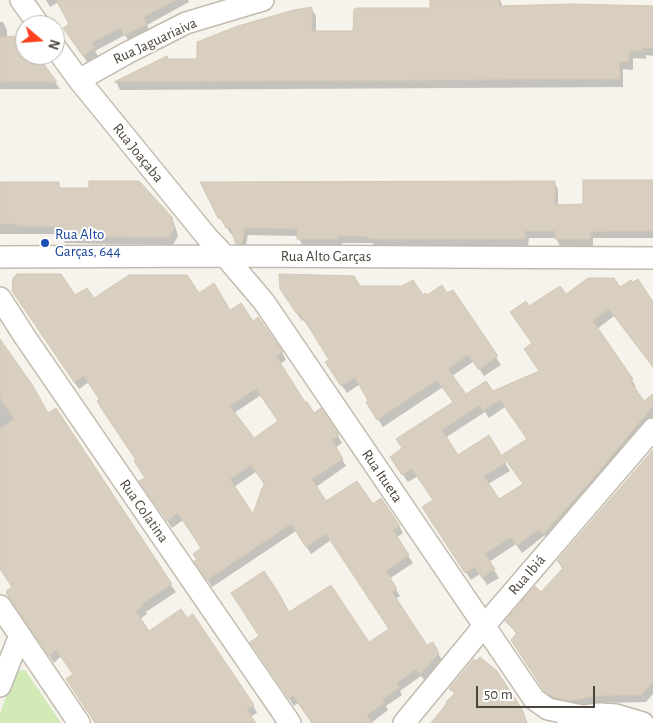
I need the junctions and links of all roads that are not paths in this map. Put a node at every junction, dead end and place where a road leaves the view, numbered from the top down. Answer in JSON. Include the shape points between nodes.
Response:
{"nodes":[{"id":1,"x":21,"y":0,"type":"edge"},
{"id":2,"x":263,"y":0,"type":"edge"},
{"id":3,"x":32,"y":15,"type":"edge"},
{"id":4,"x":65,"y":61,"type":"edge"},
{"id":5,"x":79,"y":80,"type":"junction"},
{"id":6,"x":225,"y":256,"type":"junction"},
{"id":7,"x":0,"y":258,"type":"edge"},
{"id":8,"x":653,"y":258,"type":"edge"},
{"id":9,"x":0,"y":298,"type":"edge"},
{"id":10,"x":653,"y":429,"type":"edge"},
{"id":11,"x":0,"y":606,"type":"edge"},
{"id":12,"x":484,"y":626,"type":"junction"},
{"id":13,"x":20,"y":635,"type":"junction"},
{"id":14,"x":0,"y":686,"type":"edge"},
{"id":15,"x":534,"y":699,"type":"junction"},
{"id":16,"x":573,"y":720,"type":"edge"},
{"id":17,"x":645,"y":722,"type":"edge"},
{"id":18,"x":80,"y":723,"type":"edge"},
{"id":19,"x":290,"y":723,"type":"edge"},
{"id":20,"x":404,"y":723,"type":"edge"},
{"id":21,"x":537,"y":723,"type":"edge"}],
"edges":[{"from":1,"to":3,"type":"street"},
{"from":2,"to":5,"type":"street","name":"Rua Jaguariaiva","via":[[186,23]]},
{"from":4,"to":5,"type":"street","name":"Rua Joaçaba"},
{"from":5,"to":6,"type":"street","name":"Rua Joaçaba"},
{"from":6,"to":7,"type":"street","name":"Rua Alto Garças"},
{"from":6,"to":8,"type":"street","name":"Rua Alto Garças"},
{"from":6,"to":12,"type":"street","name":"Rua Itueta","via":[[264,302]]},
{"from":9,"to":19,"type":"street","name":"Rua Colatina"},
{"from":10,"to":12,"type":"street","name":"Rua Ibiá"},
{"from":11,"to":13,"type":"street"},
{"from":12,"to":15,"type":"street","name":"Rua Itueta"},
{"from":12,"to":20,"type":"street","name":"Rua Ibiá"},
{"from":13,"to":14,"type":"street"},
{"from":13,"to":18,"type":"street"},
{"from":15,"to":16,"type":"street","name":"Rua Itueta"},
{"from":15,"to":21,"type":"street","name":"Rua Itueta"},
{"from":16,"to":17,"type":"street","name":"Rua Itueta","via":[[616,714]]}]}
